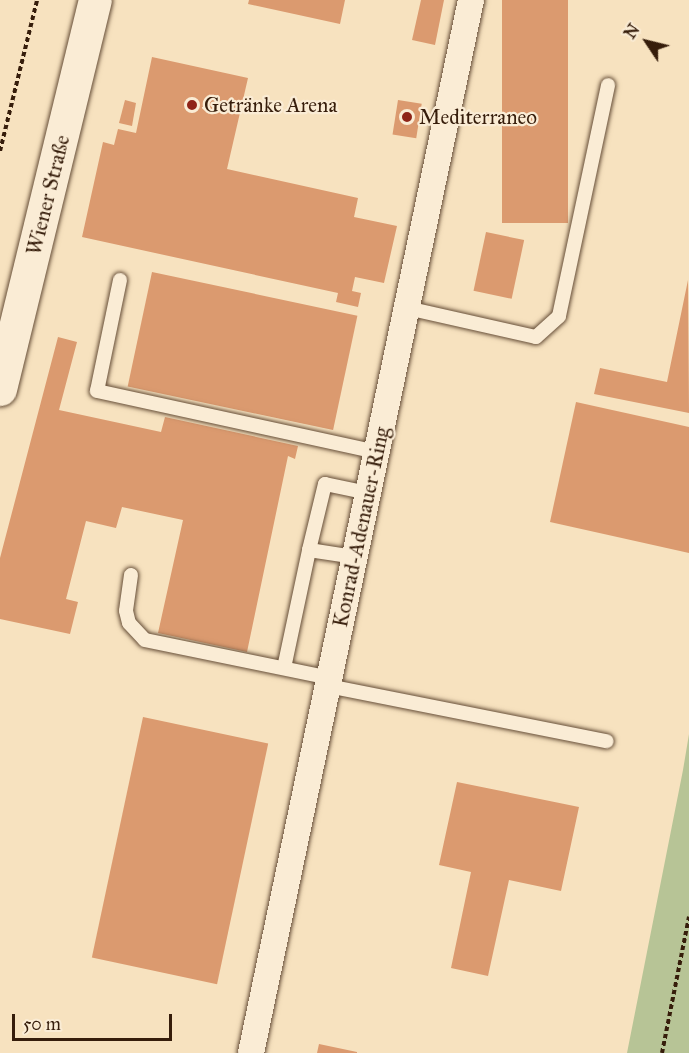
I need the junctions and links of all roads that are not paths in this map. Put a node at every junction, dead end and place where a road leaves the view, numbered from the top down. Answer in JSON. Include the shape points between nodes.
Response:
{"nodes":[{"id":1,"x":95,"y":0,"type":"edge"},
{"id":2,"x":471,"y":0,"type":"edge"},
{"id":3,"x":608,"y":85,"type":"dead end"},
{"id":4,"x":120,"y":280,"type":"dead end"},
{"id":5,"x":407,"y":308,"type":"junction"},
{"id":6,"x":0,"y":389,"type":"edge"},
{"id":7,"x":377,"y":453,"type":"junction"},
{"id":8,"x":368,"y":493,"type":"junction"},
{"id":9,"x":309,"y":550,"type":"junction"},
{"id":10,"x":355,"y":557,"type":"junction"},
{"id":11,"x":131,"y":575,"type":"dead end"},
{"id":12,"x":284,"y":668,"type":"junction"},
{"id":13,"x":329,"y":682,"type":"junction"},
{"id":14,"x":607,"y":741,"type":"dead end"},
{"id":15,"x":251,"y":1053,"type":"edge"}],
"edges":[{"from":1,"to":6,"type":"street","name":"Wiener Straße"},
{"from":2,"to":5,"type":"street","name":"Konrad-Adenauer-Ring"},
{"from":3,"to":5,"type":"lane","via":[[558,316],[536,337]]},
{"from":4,"to":7,"type":"lane","via":[[97,392]]},
{"from":5,"to":7,"type":"street","name":"Konrad-Adenauer-Ring"},
{"from":7,"to":8,"type":"street","name":"Konrad-Adenauer-Ring"},
{"from":8,"to":9,"type":"lane","via":[[325,484]]},
{"from":8,"to":10,"type":"street","name":"Konrad-Adenauer-Ring"},
{"from":9,"to":10,"type":"lane"},
{"from":9,"to":12,"type":"lane"},
{"from":10,"to":13,"type":"street","name":"Konrad-Adenauer-Ring"},
{"from":11,"to":12,"type":"lane","via":[[126,611],[129,623],[145,640]]},
{"from":12,"to":13,"type":"lane"},
{"from":13,"to":14,"type":"lane"},
{"from":13,"to":15,"type":"street","name":"Konrad-Adenauer-Ring"}]}
